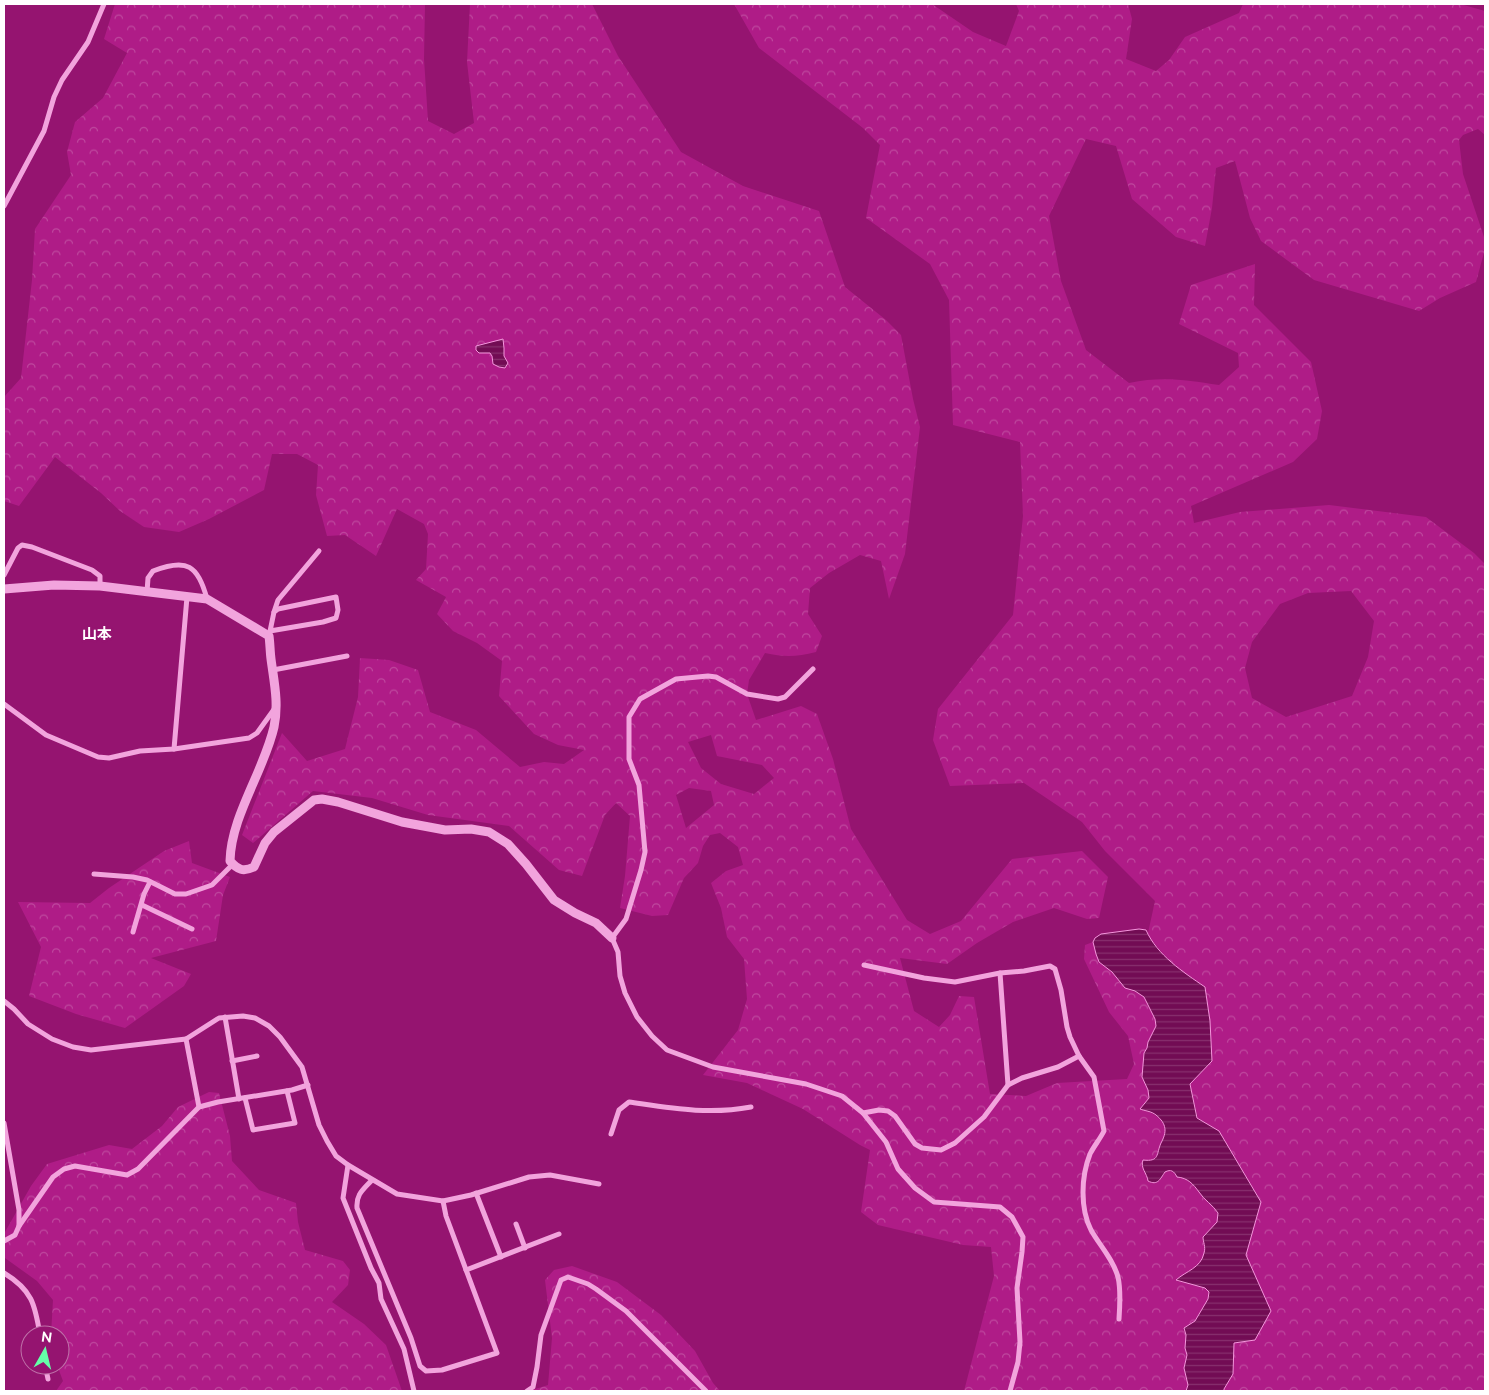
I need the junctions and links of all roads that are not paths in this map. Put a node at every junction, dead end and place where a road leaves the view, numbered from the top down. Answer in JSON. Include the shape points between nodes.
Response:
{"nodes":[{"id":1,"x":104,"y":4,"type":"edge"},
{"id":2,"x":4,"y":206,"type":"edge"},
{"id":3,"x":319,"y":550,"type":"dead end"},
{"id":4,"x":4,"y":575,"type":"edge"},
{"id":5,"x":100,"y":586,"type":"junction"},
{"id":6,"x":4,"y":588,"type":"edge"},
{"id":7,"x":147,"y":592,"type":"junction"},
{"id":8,"x":187,"y":597,"type":"junction"},
{"id":9,"x":207,"y":599,"type":"junction"},
{"id":10,"x":274,"y":612,"type":"junction"},
{"id":11,"x":270,"y":633,"type":"junction"},
{"id":12,"x":348,"y":656,"type":"dead end"},
{"id":13,"x":813,"y":669,"type":"dead end"},
{"id":14,"x":273,"y":670,"type":"junction"},
{"id":15,"x":4,"y":704,"type":"edge"},
{"id":16,"x":277,"y":706,"type":"junction"},
{"id":17,"x":174,"y":749,"type":"junction"},
{"id":18,"x":233,"y":864,"type":"junction"},
{"id":19,"x":94,"y":874,"type":"dead end"},
{"id":20,"x":150,"y":882,"type":"junction"},
{"id":21,"x":142,"y":905,"type":"junction"},
{"id":22,"x":192,"y":929,"type":"dead end"},
{"id":23,"x":133,"y":932,"type":"dead end"},
{"id":24,"x":612,"y":938,"type":"junction"},
{"id":25,"x":864,"y":965,"type":"dead end"},
{"id":26,"x":1000,"y":973,"type":"junction"},
{"id":27,"x":4,"y":1001,"type":"edge"},
{"id":28,"x":225,"y":1017,"type":"junction"},
{"id":29,"x":186,"y":1039,"type":"junction"},
{"id":30,"x":257,"y":1056,"type":"dead end"},
{"id":31,"x":1079,"y":1056,"type":"junction"},
{"id":32,"x":232,"y":1061,"type":"junction"},
{"id":33,"x":308,"y":1085,"type":"junction"},
{"id":34,"x":1008,"y":1085,"type":"junction"},
{"id":35,"x":288,"y":1091,"type":"junction"},
{"id":36,"x":246,"y":1098,"type":"junction"},
{"id":37,"x":239,"y":1099,"type":"junction"},
{"id":38,"x":199,"y":1107,"type":"junction"},
{"id":39,"x":751,"y":1107,"type":"dead end"},
{"id":40,"x":863,"y":1113,"type":"junction"},
{"id":41,"x":4,"y":1123,"type":"edge"},
{"id":42,"x":611,"y":1134,"type":"dead end"},
{"id":43,"x":348,"y":1165,"type":"junction"},
{"id":44,"x":372,"y":1180,"type":"junction"},
{"id":45,"x":599,"y":1184,"type":"dead end"},
{"id":46,"x":476,"y":1194,"type":"junction"},
{"id":47,"x":443,"y":1201,"type":"junction"},
{"id":48,"x":516,"y":1224,"type":"dead end"},
{"id":49,"x":19,"y":1226,"type":"junction"},
{"id":50,"x":559,"y":1234,"type":"dead end"},
{"id":51,"x":4,"y":1241,"type":"edge"},
{"id":52,"x":525,"y":1248,"type":"junction"},
{"id":53,"x":501,"y":1257,"type":"junction"},
{"id":54,"x":466,"y":1270,"type":"junction"},
{"id":55,"x":4,"y":1272,"type":"edge"},
{"id":56,"x":1119,"y":1319,"type":"dead end"},
{"id":57,"x":38,"y":1325,"type":"edge"},
{"id":58,"x":47,"y":1375,"type":"edge"},
{"id":59,"x":48,"y":1380,"type":"dead end"},
{"id":60,"x":414,"y":1391,"type":"edge"},
{"id":61,"x":527,"y":1391,"type":"edge"},
{"id":62,"x":706,"y":1391,"type":"edge"},
{"id":63,"x":1010,"y":1391,"type":"edge"}],
"edges":[{"from":1,"to":2,"type":"street","via":[[88,42],[62,80],[44,131]]},
{"from":3,"to":10,"type":"street","via":[[278,600]]},
{"from":4,"to":5,"type":"street","via":[[22,544],[92,570],[100,576]]},
{"from":5,"to":6,"type":"street"},
{"from":5,"to":7,"type":"street"},
{"from":7,"to":8,"type":"street"},
{"from":7,"to":9,"type":"street","via":[[152,570],[176,564],[189,566],[197,574]]},
{"from":8,"to":9,"type":"street"},
{"from":8,"to":17,"type":"street"},
{"from":9,"to":11,"type":"street"},
{"from":10,"to":11,"type":"street"},
{"from":10,"to":11,"type":"street","via":[[336,597],[338,610],[336,618]]},
{"from":11,"to":14,"type":"street"},
{"from":12,"to":14,"type":"street"},
{"from":13,"to":24,"type":"street","via":[[785,697],[778,699],[747,694],[708,676],[676,679],[640,698],[629,717],[629,759],[640,785],[646,852],[626,919]]},
{"from":14,"to":16,"type":"street"},
{"from":15,"to":17,"type":"street","via":[[46,735],[98,757]]},
{"from":16,"to":17,"type":"street","via":[[257,733],[249,738]]},
{"from":16,"to":18,"type":"street","via":[[274,728],[230,850]]},
{"from":18,"to":20,"type":"street","via":[[212,885],[186,894],[176,894]]},
{"from":18,"to":24,"type":"street","via":[[247,871],[254,867],[274,832],[314,800],[338,802],[402,822],[445,830],[489,832],[508,844],[554,900],[596,923]]},
{"from":19,"to":20,"type":"street","via":[[133,877]]},
{"from":20,"to":21,"type":"street"},
{"from":21,"to":22,"type":"street"},
{"from":21,"to":23,"type":"street"},
{"from":24,"to":40,"type":"street","via":[[618,952],[620,976],[637,1017],[666,1050],[713,1067],[806,1084],[842,1096]]},
{"from":25,"to":26,"type":"street","via":[[956,982]]},
{"from":26,"to":31,"type":"street","via":[[1050,966],[1055,969],[1067,1027]]},
{"from":26,"to":34,"type":"street"},
{"from":27,"to":29,"type":"street","via":[[40,1032],[73,1047],[91,1050]]},
{"from":28,"to":29,"type":"street"},
{"from":28,"to":32,"type":"street"},
{"from":28,"to":33,"type":"street","via":[[255,1018],[269,1026],[302,1067]]},
{"from":29,"to":38,"type":"street"},
{"from":30,"to":32,"type":"street"},
{"from":31,"to":34,"type":"street"},
{"from":31,"to":56,"type":"street","via":[[1094,1077],[1104,1131],[1090,1154],[1086,1171],[1083,1191],[1086,1214],[1091,1229],[1114,1264],[1118,1278]]},
{"from":32,"to":37,"type":"street"},
{"from":33,"to":35,"type":"street"},
{"from":33,"to":43,"type":"street","via":[[326,1141],[336,1156]]},
{"from":34,"to":40,"type":"street","via":[[978,1122],[955,1143],[941,1150],[915,1144],[888,1111]]},
{"from":35,"to":36,"type":"street"},
{"from":35,"to":36,"type":"street","via":[[295,1123],[253,1130]]},
{"from":36,"to":37,"type":"street"},
{"from":37,"to":38,"type":"street"},
{"from":38,"to":49,"type":"street","via":[[138,1169],[127,1175],[75,1166],[64,1169],[53,1177]]},
{"from":39,"to":42,"type":"street","via":[[730,1111],[687,1111],[628,1102],[619,1110]]},
{"from":40,"to":63,"type":"street","via":[[886,1142],[898,1169],[915,1188],[934,1202],[1000,1207],[1012,1217],[1023,1237],[1017,1288],[1019,1352]]},
{"from":41,"to":49,"type":"street"},
{"from":43,"to":44,"type":"street"},
{"from":43,"to":60,"type":"street","via":[[343,1198],[380,1284],[381,1300],[404,1349]]},
{"from":44,"to":47,"type":"street","via":[[397,1194]]},
{"from":44,"to":54,"type":"street","via":[[361,1192],[357,1208],[408,1329],[420,1366],[426,1371],[442,1370],[498,1353]]},
{"from":45,"to":46,"type":"street","via":[[550,1175],[529,1177]]},
{"from":46,"to":47,"type":"street"},
{"from":46,"to":53,"type":"street"},
{"from":47,"to":54,"type":"street"},
{"from":48,"to":52,"type":"street"},
{"from":49,"to":51,"type":"street","via":[[15,1235]]},
{"from":50,"to":52,"type":"street"},
{"from":52,"to":53,"type":"street"},
{"from":53,"to":54,"type":"street"},
{"from":55,"to":57,"type":"street","via":[[30,1298]]},
{"from":58,"to":59,"type":"street"},
{"from":61,"to":62,"type":"street","via":[[533,1387],[544,1324],[561,1280],[568,1277],[596,1289],[626,1311]]}]}
